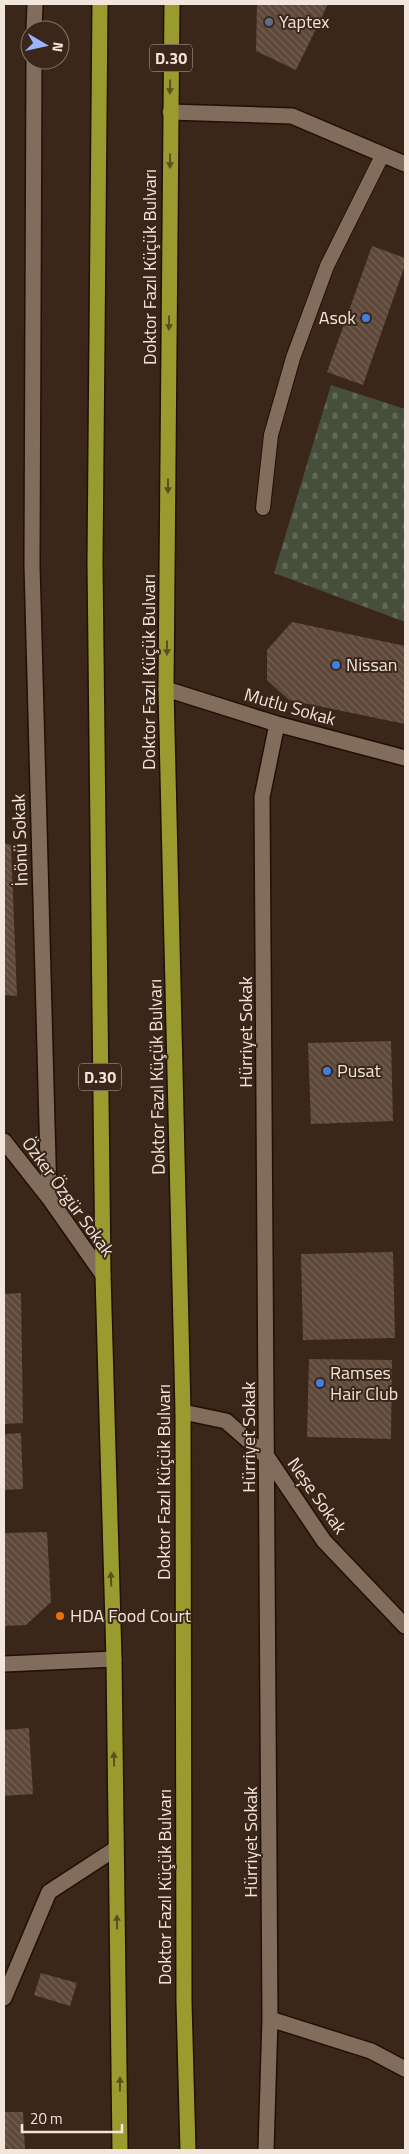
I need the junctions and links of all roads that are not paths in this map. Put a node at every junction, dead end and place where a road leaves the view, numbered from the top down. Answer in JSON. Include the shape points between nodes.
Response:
{"nodes":[{"id":1,"x":35,"y":4,"type":"edge"},
{"id":2,"x":100,"y":4,"type":"edge"},
{"id":3,"x":172,"y":4,"type":"edge"},
{"id":4,"x":34,"y":20,"type":"edge"},
{"id":5,"x":34,"y":70,"type":"edge"},
{"id":6,"x":170,"y":112,"type":"junction"},
{"id":7,"x":383,"y":154,"type":"junction"},
{"id":8,"x":405,"y":164,"type":"edge"},
{"id":9,"x":263,"y":508,"type":"dead end"},
{"id":10,"x":166,"y":689,"type":"junction"},
{"id":11,"x":277,"y":724,"type":"junction"},
{"id":12,"x":405,"y":758,"type":"edge"},
{"id":13,"x":4,"y":1141,"type":"edge"},
{"id":14,"x":49,"y":1198,"type":"junction"},
{"id":15,"x":103,"y":1275,"type":"junction"},
{"id":16,"x":183,"y":1412,"type":"junction"},
{"id":17,"x":268,"y":1458,"type":"junction"},
{"id":18,"x":405,"y":1626,"type":"edge"},
{"id":19,"x":114,"y":1659,"type":"junction"},
{"id":20,"x":4,"y":1664,"type":"edge"},
{"id":21,"x":115,"y":1849,"type":"junction"},
{"id":22,"x":4,"y":1998,"type":"edge"},
{"id":23,"x":270,"y":2019,"type":"junction"},
{"id":24,"x":405,"y":2069,"type":"edge"},
{"id":25,"x":120,"y":2150,"type":"edge"},
{"id":26,"x":188,"y":2150,"type":"edge"},
{"id":27,"x":266,"y":2150,"type":"edge"}],
"edges":[{"from":1,"to":4,"type":"street"},
{"from":2,"to":15,"type":"highway","number":"D.30","via":[[95,562]]},
{"from":3,"to":6,"type":"highway","name":"Doktor Fazıl Küçük Bulvarı","number":"D.30","one_way":true},
{"from":5,"to":14,"type":"street","name":"İnönü Sokak","via":[[32,565]]},
{"from":6,"to":7,"type":"street","via":[[292,116]]},
{"from":6,"to":10,"type":"highway","name":"Doktor Fazıl Küçük Bulvarı","number":"D.30","one_way":true},
{"from":7,"to":8,"type":"street"},
{"from":7,"to":9,"type":"lane","via":[[327,266],[293,358],[271,435]]},
{"from":10,"to":11,"type":"street","name":"Mutlu Sokak"},
{"from":10,"to":16,"type":"highway","name":"Doktor Fazıl Küçük Bulvarı","number":"D.30"},
{"from":11,"to":12,"type":"street","name":"Mutlu Sokak"},
{"from":11,"to":17,"type":"street","name":"Hürriyet Sokak","via":[[262,797]]},
{"from":13,"to":14,"type":"street","name":"Özker Özgür Sokak"},
{"from":14,"to":15,"type":"street","name":"Özker Özgür Sokak"},
{"from":19,"to":15,"type":"highway","number":"D.30","one_way":true},
{"from":16,"to":17,"type":"street","name":"Neşe Sokak","via":[[226,1421]]},
{"from":16,"to":26,"type":"highway","name":"Doktor Fazıl Küçük Bulvarı","number":"D.30","via":[[184,2002]]},
{"from":17,"to":18,"type":"street","name":"Neşe Sokak","via":[[324,1541]]},
{"from":17,"to":23,"type":"street","name":"Hürriyet Sokak"},
{"from":19,"to":20,"type":"street"},
{"from":21,"to":19,"type":"highway","number":"D.30","one_way":true},
{"from":21,"to":22,"type":"street","via":[[49,1892]]},
{"from":25,"to":21,"type":"highway","number":"D.30","one_way":true},
{"from":23,"to":24,"type":"street","via":[[371,2051]]},
{"from":23,"to":27,"type":"street","name":"Hürriyet Sokak"}]}
